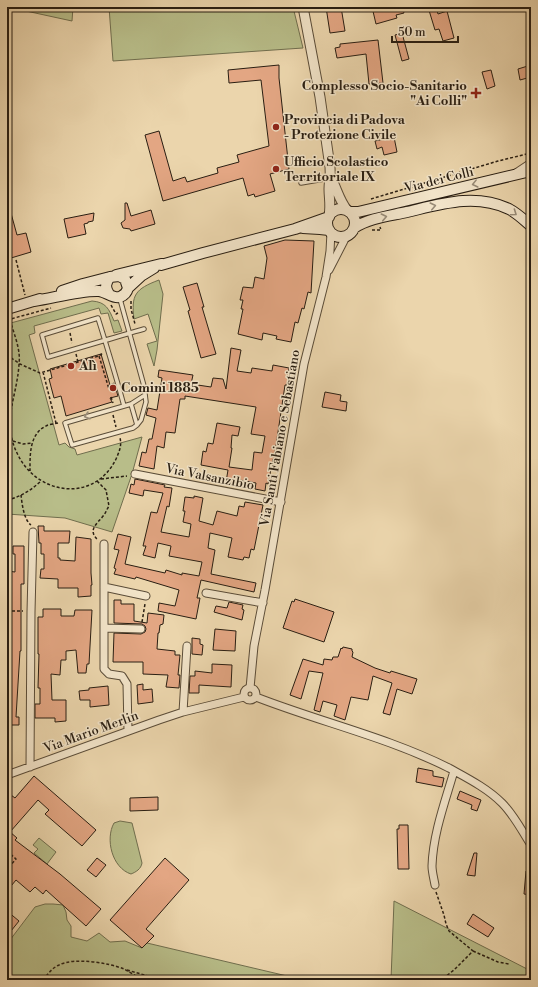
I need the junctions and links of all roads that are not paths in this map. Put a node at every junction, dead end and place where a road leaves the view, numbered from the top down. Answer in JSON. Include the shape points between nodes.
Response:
{"nodes":[{"id":1,"x":303,"y":7,"type":"edge"},
{"id":2,"x":531,"y":163,"type":"edge"},
{"id":3,"x":531,"y":171,"type":"edge"},
{"id":4,"x":512,"y":175,"type":"junction"},
{"id":5,"x":331,"y":178,"type":"junction"},
{"id":6,"x":301,"y":183,"type":"dead end"},
{"id":7,"x":348,"y":211,"type":"junction"},
{"id":8,"x":329,"y":216,"type":"junction"},
{"id":9,"x":531,"y":226,"type":"edge"},
{"id":10,"x":295,"y":228,"type":"junction"},
{"id":11,"x":354,"y":228,"type":"junction"},
{"id":12,"x":330,"y":231,"type":"junction"},
{"id":13,"x":347,"y":235,"type":"junction"},
{"id":14,"x":161,"y":264,"type":"junction"},
{"id":15,"x":113,"y":276,"type":"junction"},
{"id":16,"x":326,"y":277,"type":"junction"},
{"id":17,"x":130,"y":292,"type":"junction"},
{"id":18,"x":120,"y":297,"type":"junction"},
{"id":19,"x":109,"y":298,"type":"junction"},
{"id":20,"x":34,"y":301,"type":"junction"},
{"id":21,"x":7,"y":309,"type":"edge"},
{"id":22,"x":144,"y":329,"type":"dead end"},
{"id":23,"x":130,"y":333,"type":"junction"},
{"id":24,"x":105,"y":340,"type":"junction"},
{"id":25,"x":145,"y":395,"type":"junction"},
{"id":26,"x":131,"y":404,"type":"junction"},
{"id":27,"x":124,"y":406,"type":"junction"},
{"id":28,"x":137,"y":425,"type":"junction"},
{"id":29,"x":135,"y":474,"type":"road end"},
{"id":30,"x":281,"y":502,"type":"junction"},
{"id":31,"x":33,"y":532,"type":"road end"},
{"id":32,"x":104,"y":544,"type":"road end"},
{"id":33,"x":104,"y":587,"type":"junction"},
{"id":34,"x":206,"y":593,"type":"dead end"},
{"id":35,"x":146,"y":596,"type":"road end"},
{"id":36,"x":263,"y":603,"type":"junction"},
{"id":37,"x":104,"y":628,"type":"junction"},
{"id":38,"x":141,"y":630,"type":"road end"},
{"id":39,"x":187,"y":646,"type":"dead end"},
{"id":40,"x":250,"y":688,"type":"junction"},
{"id":41,"x":244,"y":696,"type":"junction"},
{"id":42,"x":256,"y":697,"type":"junction"},
{"id":43,"x":183,"y":712,"type":"junction"},
{"id":44,"x":128,"y":731,"type":"junction"},
{"id":45,"x":30,"y":767,"type":"junction"},
{"id":46,"x":454,"y":771,"type":"junction"},
{"id":47,"x":7,"y":775,"type":"edge"},
{"id":48,"x":531,"y":845,"type":"edge"},
{"id":49,"x":435,"y":885,"type":"road end"}],
"edges":[{"from":1,"to":5,"type":"street","via":[[320,97]]},
{"from":2,"to":4,"type":"street","name":"Via dei Colli"},
{"from":3,"to":4,"type":"main road"},
{"from":4,"to":7,"type":"main road","name":"Via dei Colli","one_way":true,"via":[[368,210]]},
{"from":5,"to":6,"type":"lane"},
{"from":5,"to":7,"type":"street","via":[[341,203]]},
{"from":5,"to":8,"type":"street"},
{"from":7,"to":8,"type":"main road","name":"Via dei Colli","via":[[340,209]]},
{"from":7,"to":11,"type":"main road","via":[[354,219]]},
{"from":8,"to":10,"type":"main road","name":"Via dei Colli"},
{"from":8,"to":12,"type":"main road","via":[[327,223]]},
{"from":11,"to":9,"type":"main road","name":"Via dei Colli","one_way":true,"via":[[362,222],[450,202],[478,201],[494,203],[510,210]]},
{"from":10,"to":12,"type":"main road","name":"Via dei Colli"},
{"from":10,"to":14,"type":"main road","name":"Via dei Colli"},
{"from":11,"to":13,"type":"main road","name":"Via dei Colli"},
{"from":12,"to":13,"type":"main road","name":"Via dei Colli","via":[[336,236]]},
{"from":12,"to":16,"type":"street","name":"Via Santi Fabiano e Sebastiano"},
{"from":13,"to":16,"type":"street","name":"Via Santi Fabiano e Sebastiano"},
{"from":14,"to":15,"type":"main road","name":"Via dei Colli"},
{"from":14,"to":17,"type":"main road","name":"Via dei Colli","via":[[141,276]]},
{"from":15,"to":17,"type":"main road","via":[[125,279]]},
{"from":15,"to":19,"type":"main road","via":[[106,283]]},
{"from":15,"to":20,"type":"main road","name":"Via dei Colli"},
{"from":16,"to":30,"type":"street","name":"Via Santi Fabiano e Sebastiano","via":[[304,364]]},
{"from":17,"to":18,"type":"main road","name":"Via dei Colli"},
{"from":18,"to":19,"type":"main road","name":"Via dei Colli"},
{"from":18,"to":23,"type":"lane"},
{"from":19,"to":20,"type":"main road","name":"Via dei Colli","via":[[104,292],[92,291]]},
{"from":20,"to":21,"type":"main road","name":"Via dei Colli"},
{"from":22,"to":23,"type":"lane"},
{"from":23,"to":24,"type":"lane"},
{"from":23,"to":25,"type":"lane"},
{"from":24,"to":24,"type":"lane","via":[[48,357],[42,335],[98,318]]},
{"from":24,"to":27,"type":"lane"},
{"from":25,"to":26,"type":"lane"},
{"from":25,"to":28,"type":"lane","via":[[146,402]]},
{"from":26,"to":27,"type":"lane"},
{"from":26,"to":28,"type":"lane"},
{"from":27,"to":28,"type":"lane","one_way":true,"via":[[65,423],[72,445]]},
{"from":29,"to":30,"type":"street","name":"Via Valsanzibio"},
{"from":30,"to":36,"type":"street","name":"Via Santi Fabiano e Sebastiano"},
{"from":31,"to":45,"type":"street"},
{"from":32,"to":33,"type":"street"},
{"from":33,"to":35,"type":"street"},
{"from":33,"to":37,"type":"street"},
{"from":34,"to":36,"type":"street"},
{"from":36,"to":40,"type":"street","name":"Via Santi Fabiano e Sebastiano","via":[[254,646]]},
{"from":37,"to":38,"type":"street"},
{"from":37,"to":44,"type":"street","via":[[104,668],[109,674],[122,676],[127,684]]},
{"from":39,"to":43,"type":"street"},
{"from":40,"to":41,"type":"street","via":[[244,691]]},
{"from":40,"to":42,"type":"street","via":[[256,692]]},
{"from":41,"to":42,"type":"street","via":[[248,701]]},
{"from":41,"to":43,"type":"street","name":"Via Mario Merlin"},
{"from":42,"to":46,"type":"street","via":[[366,734],[419,754]]},
{"from":43,"to":44,"type":"street","name":"Via Mario Merlin"},
{"from":44,"to":45,"type":"street","name":"Via Mario Merlin"},
{"from":45,"to":47,"type":"street","name":"Via Mario Merlin"},
{"from":46,"to":48,"type":"street","via":[[488,791],[502,803]]},
{"from":46,"to":49,"type":"street","via":[[434,844],[432,867]]}]}
